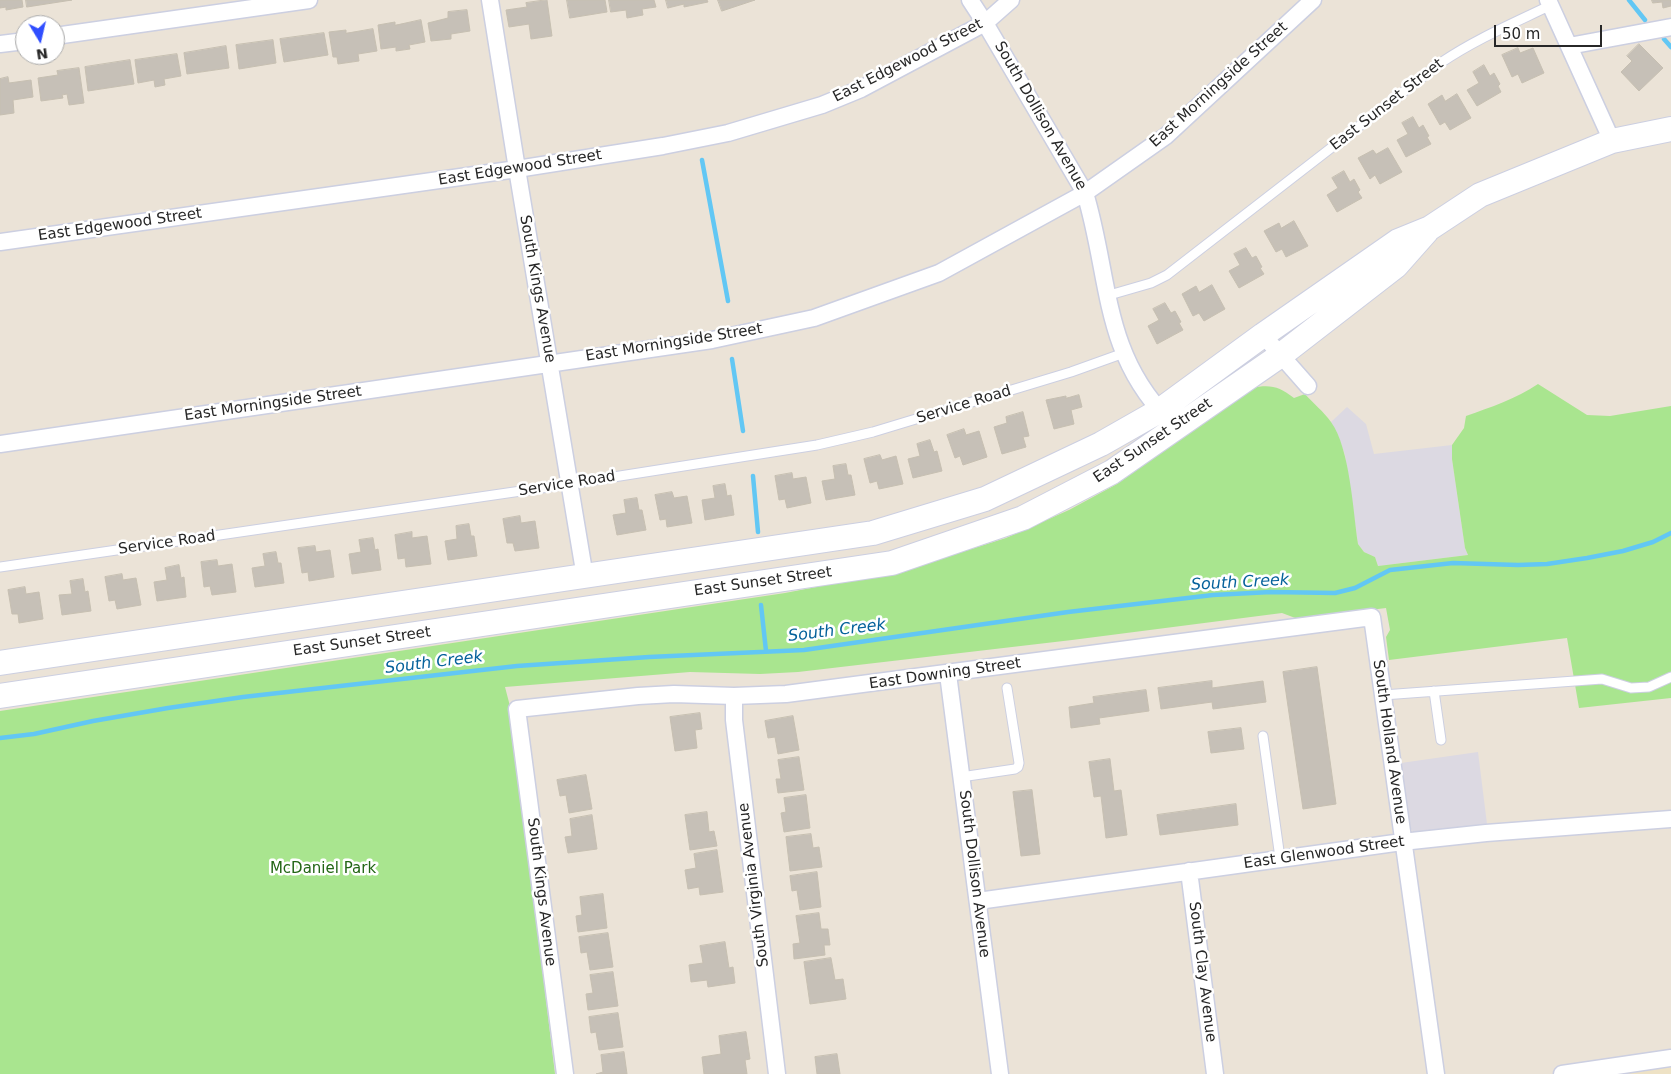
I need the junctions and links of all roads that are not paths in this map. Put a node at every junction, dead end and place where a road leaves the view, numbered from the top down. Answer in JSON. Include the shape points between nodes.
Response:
{"nodes":[{"id":1,"x":309,"y":0,"type":"edge"},
{"id":2,"x":490,"y":0,"type":"edge"},
{"id":3,"x":970,"y":0,"type":"edge"},
{"id":4,"x":1011,"y":0,"type":"edge"},
{"id":5,"x":1313,"y":0,"type":"edge"},
{"id":6,"x":1549,"y":3,"type":"edge"},
{"id":7,"x":985,"y":23,"type":"junction"},
{"id":8,"x":1671,"y":26,"type":"edge"},
{"id":9,"x":65,"y":35,"type":"edge"},
{"id":10,"x":15,"y":42,"type":"edge"},
{"id":11,"x":0,"y":44,"type":"edge"},
{"id":12,"x":1569,"y":46,"type":"junction"},
{"id":13,"x":1671,"y":129,"type":"edge"},
{"id":14,"x":1612,"y":141,"type":"junction"},
{"id":15,"x":517,"y":169,"type":"junction"},
{"id":16,"x":1086,"y":193,"type":"junction"},
{"id":17,"x":1430,"y":228,"type":"junction"},
{"id":18,"x":0,"y":242,"type":"edge"},
{"id":19,"x":1106,"y":296,"type":"junction"},
{"id":20,"x":1263,"y":335,"type":"junction"},
{"id":21,"x":1124,"y":353,"type":"junction"},
{"id":22,"x":1281,"y":355,"type":"junction"},
{"id":23,"x":550,"y":363,"type":"junction"},
{"id":24,"x":1308,"y":386,"type":"dead end"},
{"id":25,"x":1167,"y":419,"type":"junction"},
{"id":26,"x":0,"y":444,"type":"edge"},
{"id":27,"x":569,"y":484,"type":"junction"},
{"id":28,"x":0,"y":567,"type":"edge"},
{"id":29,"x":585,"y":577,"type":"junction"},
{"id":30,"x":1372,"y":617,"type":"joint"},
{"id":31,"x":0,"y":663,"type":"edge"},
{"id":32,"x":948,"y":674,"type":"junction"},
{"id":33,"x":1671,"y":678,"type":"edge"},
{"id":34,"x":1007,"y":688,"type":"dead end"},
{"id":35,"x":1434,"y":691,"type":"junction"},
{"id":36,"x":1383,"y":695,"type":"junction"},
{"id":37,"x":0,"y":696,"type":"edge"},
{"id":38,"x":734,"y":696,"type":"junction"},
{"id":39,"x":517,"y":709,"type":"joint"},
{"id":40,"x":1263,"y":736,"type":"dead end"},
{"id":41,"x":1441,"y":740,"type":"dead end"},
{"id":42,"x":961,"y":777,"type":"junction"},
{"id":43,"x":1671,"y":818,"type":"edge"},
{"id":44,"x":1402,"y":842,"type":"junction"},
{"id":45,"x":1280,"y":858,"type":"junction"},
{"id":46,"x":1189,"y":871,"type":"junction"},
{"id":47,"x":978,"y":901,"type":"junction"},
{"id":48,"x":1671,"y":1058,"type":"edge"},
{"id":49,"x":1588,"y":1072,"type":"edge"},
{"id":50,"x":565,"y":1074,"type":"edge"},
{"id":51,"x":777,"y":1074,"type":"edge"},
{"id":52,"x":1000,"y":1074,"type":"edge"},
{"id":53,"x":1215,"y":1074,"type":"edge"},
{"id":54,"x":1436,"y":1074,"type":"edge"},
{"id":55,"x":1562,"y":1074,"type":"edge"}],
"edges":[{"from":1,"to":9,"type":"street"},
{"from":2,"to":15,"type":"street","name":"South Kings Avenue"},
{"from":3,"to":7,"type":"street","name":"South Dollison Avenue"},
{"from":4,"to":7,"type":"street","name":"East Edgewood Street"},
{"from":5,"to":16,"type":"street","name":"East Morningside Street","via":[[1166,136]]},
{"from":6,"to":12,"type":"street"},
{"from":6,"to":19,"type":"lane","name":"East Sunset Street","via":[[1442,62],[1167,275]]},
{"from":7,"to":15,"type":"street","name":"East Edgewood Street","via":[[861,89],[822,105],[728,133]]},
{"from":7,"to":16,"type":"street","name":"South Dollison Avenue"},
{"from":8,"to":12,"type":"street"},
{"from":10,"to":11,"type":"street"},
{"from":12,"to":14,"type":"street"},
{"from":13,"to":14,"type":"main road","name":"East Sunset Street"},
{"from":14,"to":17,"type":"main road","name":"East Sunset Street","via":[[1480,195]]},
{"from":15,"to":18,"type":"street","name":"East Edgewood Street"},
{"from":15,"to":23,"type":"street","name":"South Kings Avenue"},
{"from":16,"to":19,"type":"street","name":"South Dollison Avenue"},
{"from":16,"to":23,"type":"street","name":"East Morningside Street","via":[[939,273],[814,318],[712,340]]},
{"from":17,"to":20,"type":"main road","name":"East Sunset Street","via":[[1398,241]]},
{"from":17,"to":22,"type":"main road","name":"East Sunset Street","via":[[1396,266]]},
{"from":19,"to":21,"type":"street","name":"South Dollison Avenue"},
{"from":20,"to":22,"type":"street"},
{"from":20,"to":25,"type":"main road","name":"East Sunset Street"},
{"from":21,"to":25,"type":"street","name":"South Dollison Avenue","via":[[1147,396]]},
{"from":21,"to":27,"type":"lane","name":"Service Road","via":[[845,440]]},
{"from":22,"to":24,"type":"street"},
{"from":22,"to":25,"type":"main road","name":"East Sunset Street"},
{"from":23,"to":26,"type":"street","name":"East Morningside Street"},
{"from":23,"to":27,"type":"street","name":"South Kings Avenue"},
{"from":25,"to":29,"type":"main road","name":"East Sunset Street","via":[[1101,444],[985,499],[873,533]]},
{"from":25,"to":37,"type":"main road","name":"East Sunset Street","via":[[1112,472],[1023,518],[892,563]]},
{"from":27,"to":28,"type":"lane","name":"Service Road"},
{"from":27,"to":29,"type":"street","name":"South Kings Avenue"},
{"from":29,"to":31,"type":"main road","name":"East Sunset Street"},
{"from":30,"to":32,"type":"street","name":"East Downing Street"},
{"from":30,"to":36,"type":"street","name":"South Holland Avenue"},
{"from":32,"to":38,"type":"street","name":"East Downing Street","via":[[786,694]]},
{"from":32,"to":42,"type":"street","name":"South Dollison Avenue"},
{"from":33,"to":35,"type":"lane","via":[[1649,687],[1631,688],[1602,679]]},
{"from":34,"to":42,"type":"lane","via":[[1018,767]]},
{"from":35,"to":36,"type":"lane"},
{"from":35,"to":41,"type":"lane"},
{"from":36,"to":44,"type":"street","name":"South Holland Avenue"},
{"from":38,"to":39,"type":"street","name":"East Downing Street","via":[[638,696]]},
{"from":38,"to":51,"type":"street","name":"South Virginia Avenue","via":[[734,720]]},
{"from":39,"to":50,"type":"street","name":"South Kings Avenue"},
{"from":40,"to":45,"type":"lane"},
{"from":42,"to":47,"type":"street","name":"South Dollison Avenue"},
{"from":43,"to":44,"type":"street","name":"East Glenwood Street"},
{"from":44,"to":45,"type":"street","name":"East Glenwood Street"},
{"from":44,"to":54,"type":"street","name":"South Holland Avenue"},
{"from":45,"to":46,"type":"street","name":"East Glenwood Street"},
{"from":46,"to":47,"type":"street","name":"East Glenwood Street"},
{"from":46,"to":53,"type":"street","name":"South Clay Avenue"},
{"from":47,"to":52,"type":"street","name":"South Dollison Avenue"},
{"from":48,"to":49,"type":"street"},
{"from":49,"to":55,"type":"street"}]}
